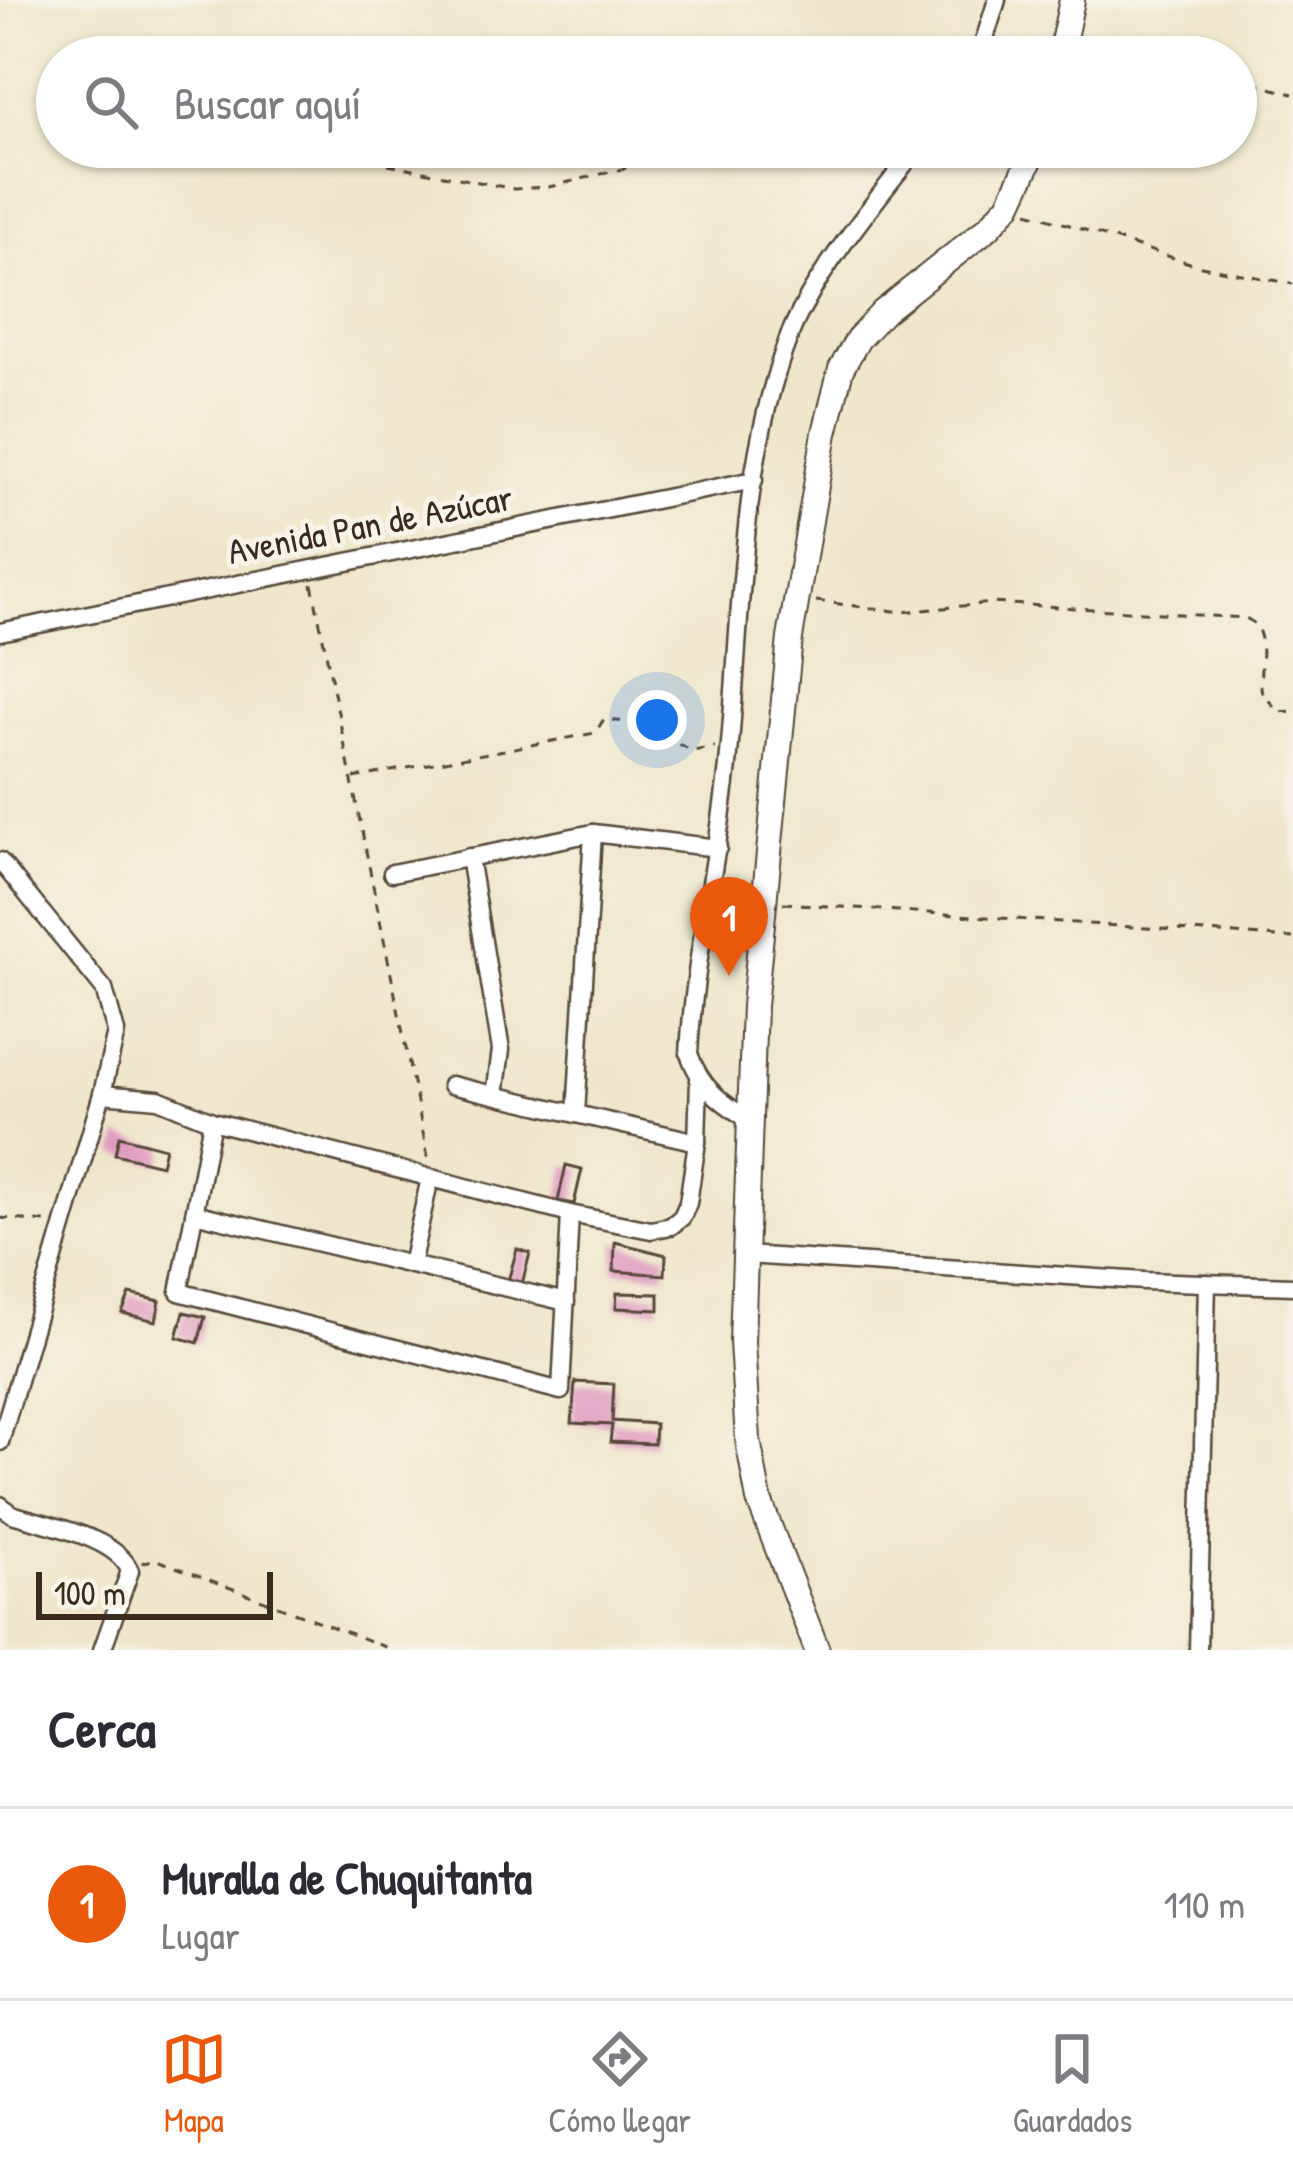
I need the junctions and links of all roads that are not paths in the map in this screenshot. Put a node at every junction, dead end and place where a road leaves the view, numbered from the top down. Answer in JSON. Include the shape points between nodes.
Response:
{"nodes":[{"id":1,"x":997,"y":0,"type":"edge"},
{"id":2,"x":1072,"y":0,"type":"edge"},
{"id":3,"x":986,"y":36,"type":"edge"},
{"id":4,"x":1064,"y":36,"type":"edge"},
{"id":5,"x":901,"y":168,"type":"edge"},
{"id":6,"x":1026,"y":168,"type":"edge"},
{"id":7,"x":754,"y":480,"type":"junction"},
{"id":8,"x":0,"y":632,"type":"edge"},
{"id":9,"x":593,"y":833,"type":"junction"},
{"id":10,"x":718,"y":848,"type":"junction"},
{"id":11,"x":469,"y":856,"type":"junction"},
{"id":12,"x":0,"y":860,"type":"edge"},
{"id":13,"x":392,"y":874,"type":"dead end"},
{"id":14,"x":699,"y":1079,"type":"junction"},
{"id":15,"x":451,"y":1084,"type":"dead end"},
{"id":16,"x":102,"y":1094,"type":"junction"},
{"id":17,"x":495,"y":1095,"type":"junction"},
{"id":18,"x":576,"y":1114,"type":"junction"},
{"id":19,"x":749,"y":1120,"type":"junction"},
{"id":20,"x":212,"y":1121,"type":"junction"},
{"id":21,"x":697,"y":1142,"type":"junction"},
{"id":22,"x":430,"y":1178,"type":"junction"},
{"id":23,"x":194,"y":1213,"type":"junction"},
{"id":24,"x":570,"y":1214,"type":"junction"},
{"id":25,"x":746,"y":1255,"type":"junction"},
{"id":26,"x":411,"y":1265,"type":"junction"},
{"id":27,"x":1207,"y":1283,"type":"junction"},
{"id":28,"x":1293,"y":1286,"type":"edge"},
{"id":29,"x":566,"y":1302,"type":"junction"},
{"id":30,"x":0,"y":1442,"type":"edge"},
{"id":31,"x":0,"y":1504,"type":"edge"},
{"id":32,"x":102,"y":1650,"type":"edge"},
{"id":33,"x":817,"y":1650,"type":"edge"},
{"id":34,"x":1198,"y":1650,"type":"edge"}],
"edges":[{"from":1,"to":3,"type":"street"},
{"from":2,"to":4,"type":"street"},
{"from":5,"to":7,"type":"street","via":[[801,310],[778,370]]},
{"from":6,"to":19,"type":"street","via":[[988,228],[883,312],[842,369],[796,599]]},
{"from":7,"to":8,"type":"street","name":"Avenida Pan de Azúcar"},
{"from":7,"to":10,"type":"street"},
{"from":9,"to":10,"type":"street"},
{"from":9,"to":11,"type":"street"},
{"from":9,"to":18,"type":"street"},
{"from":10,"to":14,"type":"street","via":[[690,1034]]},
{"from":11,"to":13,"type":"street"},
{"from":11,"to":17,"type":"street","via":[[501,1050]]},
{"from":12,"to":16,"type":"street","via":[[104,989],[116,1032]]},
{"from":14,"to":19,"type":"street"},
{"from":14,"to":21,"type":"street"},
{"from":15,"to":17,"type":"street"},
{"from":16,"to":20,"type":"street","via":[[158,1099]]},
{"from":16,"to":30,"type":"street"},
{"from":17,"to":18,"type":"street"},
{"from":18,"to":21,"type":"street"},
{"from":19,"to":25,"type":"street"},
{"from":20,"to":22,"type":"street"},
{"from":20,"to":23,"type":"street"},
{"from":21,"to":24,"type":"street","via":[[688,1203],[671,1226],[650,1230]]},
{"from":22,"to":24,"type":"street"},
{"from":22,"to":26,"type":"street"},
{"from":23,"to":26,"type":"street"},
{"from":23,"to":29,"type":"street","via":[[178,1292],[561,1391]]},
{"from":24,"to":29,"type":"street"},
{"from":25,"to":27,"type":"street"},
{"from":25,"to":33,"type":"street","via":[[748,1440],[759,1500]]},
{"from":26,"to":29,"type":"street"},
{"from":27,"to":28,"type":"street"},
{"from":27,"to":34,"type":"street"},
{"from":31,"to":32,"type":"street","via":[[125,1558],[129,1568]]}]}
